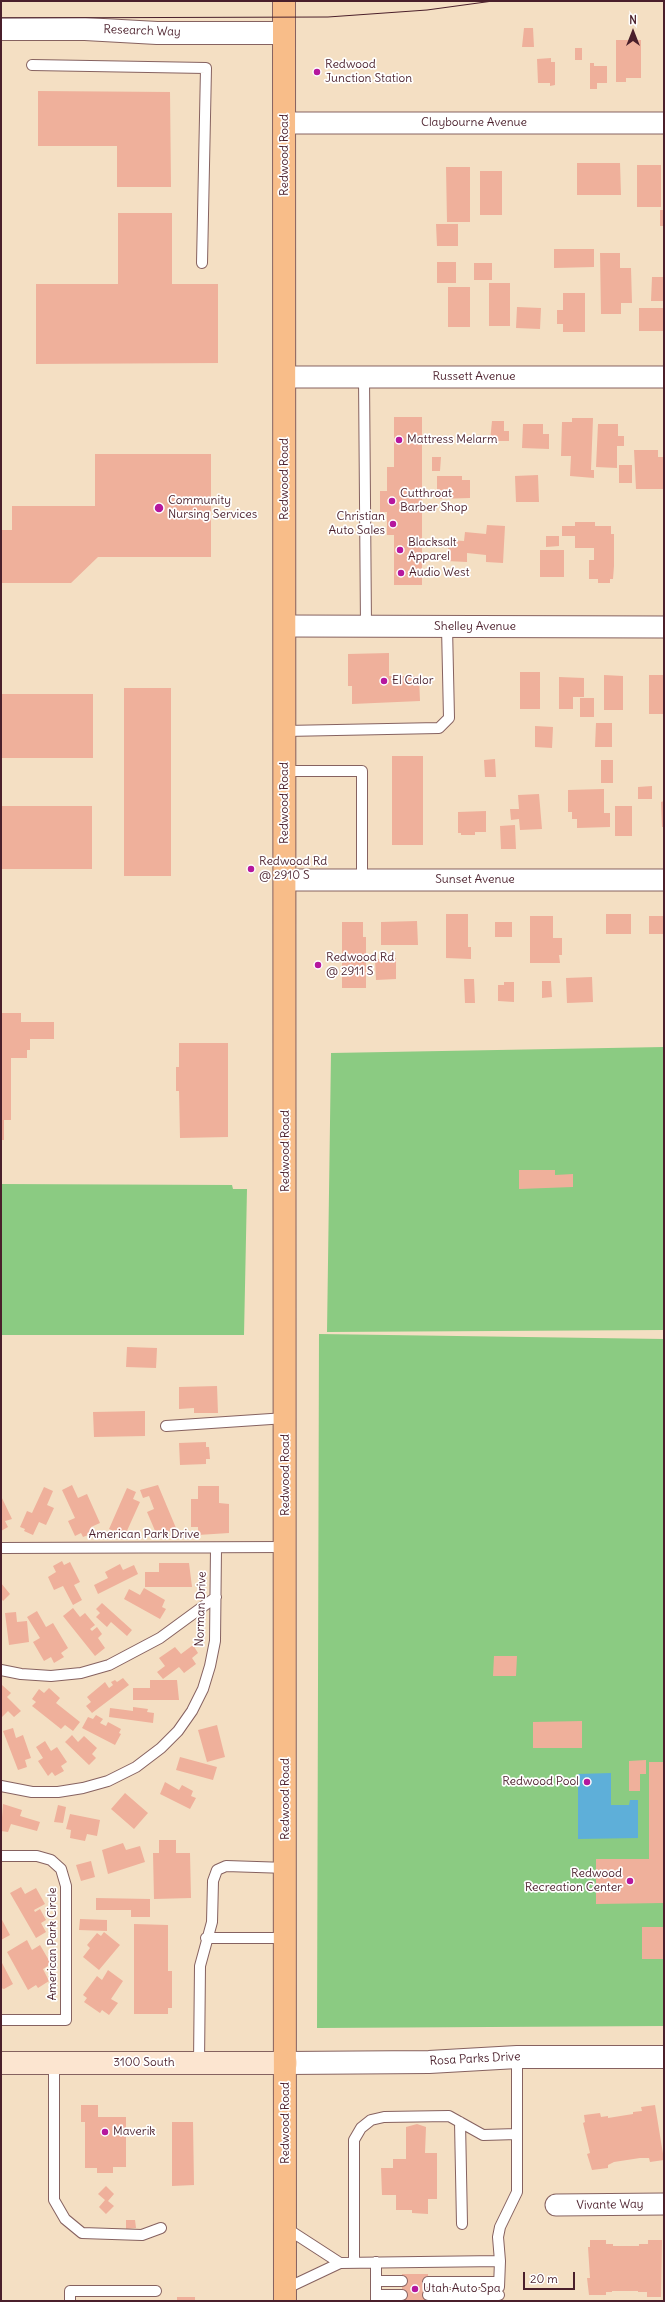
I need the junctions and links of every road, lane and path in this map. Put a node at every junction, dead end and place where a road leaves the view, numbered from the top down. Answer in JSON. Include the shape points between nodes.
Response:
{"nodes":[{"id":1,"x":284,"y":1,"type":"edge"},
{"id":2,"x":1,"y":29,"type":"edge"},
{"id":3,"x":284,"y":33,"type":"junction"},
{"id":4,"x":32,"y":65,"type":"dead end"},
{"id":5,"x":285,"y":123,"type":"junction"},
{"id":6,"x":664,"y":123,"type":"edge"},
{"id":7,"x":202,"y":262,"type":"dead end"},
{"id":8,"x":285,"y":377,"type":"junction"},
{"id":9,"x":364,"y":377,"type":"junction"},
{"id":10,"x":664,"y":377,"type":"edge"},
{"id":11,"x":285,"y":626,"type":"junction"},
{"id":12,"x":366,"y":627,"type":"junction"},
{"id":13,"x":447,"y":627,"type":"junction"},
{"id":14,"x":664,"y":627,"type":"edge"},
{"id":15,"x":285,"y":731,"type":"junction"},
{"id":16,"x":285,"y":772,"type":"junction"},
{"id":17,"x":285,"y":880,"type":"junction"},
{"id":18,"x":362,"y":880,"type":"junction"},
{"id":19,"x":664,"y":880,"type":"edge"},
{"id":20,"x":286,"y":1418,"type":"junction"},
{"id":21,"x":166,"y":1426,"type":"dead end"},
{"id":22,"x":1,"y":1548,"type":"edge"},
{"id":23,"x":216,"y":1548,"type":"junction"},
{"id":24,"x":286,"y":1548,"type":"junction"},
{"id":25,"x":216,"y":1597,"type":"junction"},
{"id":26,"x":1,"y":1670,"type":"edge"},
{"id":27,"x":1,"y":1786,"type":"edge"},
{"id":28,"x":1,"y":1856,"type":"edge"},
{"id":29,"x":286,"y":1868,"type":"junction"},
{"id":30,"x":206,"y":1938,"type":"junction"},
{"id":31,"x":286,"y":1938,"type":"junction"},
{"id":32,"x":1,"y":2020,"type":"edge"},
{"id":33,"x":517,"y":2057,"type":"junction"},
{"id":34,"x":664,"y":2057,"type":"edge"},
{"id":35,"x":1,"y":2063,"type":"edge"},
{"id":36,"x":54,"y":2063,"type":"junction"},
{"id":37,"x":199,"y":2063,"type":"junction"},
{"id":38,"x":286,"y":2063,"type":"junction"},
{"id":39,"x":460,"y":2122,"type":"junction"},
{"id":40,"x":517,"y":2134,"type":"junction"},
{"id":41,"x":664,"y":2204,"type":"edge"},
{"id":42,"x":556,"y":2205,"type":"dead end"},
{"id":43,"x":462,"y":2224,"type":"dead end"},
{"id":44,"x":161,"y":2228,"type":"dead end"},
{"id":45,"x":286,"y":2228,"type":"junction"},
{"id":46,"x":500,"y":2261,"type":"junction"},
{"id":47,"x":376,"y":2262,"type":"junction"},
{"id":48,"x":340,"y":2263,"type":"junction"},
{"id":49,"x":354,"y":2263,"type":"junction"},
{"id":50,"x":376,"y":2281,"type":"junction"},
{"id":51,"x":402,"y":2281,"type":"dead end"},
{"id":52,"x":428,"y":2282,"type":"dead end"},
{"id":53,"x":499,"y":2282,"type":"junction"},
{"id":54,"x":156,"y":2291,"type":"dead end"},
{"id":55,"x":285,"y":2295,"type":"edge"},
{"id":56,"x":402,"y":2295,"type":"dead end"},
{"id":57,"x":428,"y":2295,"type":"dead end"},
{"id":58,"x":376,"y":2298,"type":"edge"},
{"id":59,"x":499,"y":2298,"type":"edge"},
{"id":60,"x":70,"y":2301,"type":"edge"}],
"edges":[{"from":1,"to":3,"type":"main road","name":"Redwood Road"},
{"from":2,"to":3,"type":"street","name":"Research Way"},
{"from":3,"to":5,"type":"main road","name":"Redwood Road"},
{"from":4,"to":7,"type":"lane","via":[[206,68]]},
{"from":5,"to":6,"type":"street","name":"Claybourne Avenue"},
{"from":5,"to":8,"type":"main road","name":"Redwood Road"},
{"from":8,"to":9,"type":"street","name":"Russett Avenue"},
{"from":8,"to":11,"type":"main road","name":"Redwood Road"},
{"from":9,"to":10,"type":"street","name":"Russett Avenue"},
{"from":9,"to":12,"type":"lane"},
{"from":11,"to":12,"type":"street","name":"Shelley Avenue"},
{"from":11,"to":15,"type":"main road","name":"Redwood Road"},
{"from":12,"to":13,"type":"street","name":"Shelley Avenue"},
{"from":13,"to":14,"type":"street","name":"Shelley Avenue"},
{"from":13,"to":15,"type":"lane","via":[[449,713],[445,724],[438,728]]},
{"from":15,"to":16,"type":"main road","name":"Redwood Road"},
{"from":16,"to":17,"type":"main road","name":"Redwood Road"},
{"from":16,"to":18,"type":"lane","via":[[362,771]]},
{"from":17,"to":18,"type":"street","name":"Sunset Avenue"},
{"from":17,"to":20,"type":"main road","name":"Redwood Road"},
{"from":18,"to":19,"type":"street","name":"Sunset Avenue"},
{"from":20,"to":21,"type":"lane"},
{"from":20,"to":24,"type":"main road","name":"Redwood Road"},
{"from":22,"to":23,"type":"lane","name":"American Park Drive"},
{"from":23,"to":24,"type":"lane","name":"American Park Drive"},
{"from":23,"to":25,"type":"lane","name":"Norman Drive"},
{"from":24,"to":29,"type":"main road","name":"Redwood Road"},
{"from":25,"to":26,"type":"lane","via":[[160,1638],[109,1665],[81,1673],[51,1676]]},
{"from":25,"to":27,"type":"lane","name":"Norman Drive","via":[[215,1642],[203,1689],[182,1726],[161,1748],[136,1767],[108,1781],[83,1788],[58,1792],[32,1792]]},
{"from":28,"to":32,"type":"lane","name":"American Park Circle","via":[[37,1856],[51,1860],[61,1869],[66,1886],[66,2020]]},
{"from":29,"to":30,"type":"lane","via":[[226,1866],[217,1870],[213,1881],[212,1922]]},
{"from":29,"to":31,"type":"main road","name":"Redwood Road"},
{"from":30,"to":31,"type":"lane"},
{"from":30,"to":37,"type":"lane","via":[[200,1966]]},
{"from":31,"to":38,"type":"main road","name":"Redwood Road"},
{"from":33,"to":34,"type":"street","name":"Rosa Parks Drive"},
{"from":33,"to":38,"type":"street","name":"Rosa Parks Drive","via":[[429,2062]]},
{"from":33,"to":40,"type":"lane"},
{"from":35,"to":36,"type":"main road","name":"3100 South"},
{"from":36,"to":37,"type":"main road","name":"3100 South"},
{"from":36,"to":44,"type":"lane","via":[[54,2200],[65,2219],[82,2233],[142,2235]]},
{"from":37,"to":38,"type":"main road","name":"3100 South"},
{"from":38,"to":45,"type":"main road","name":"Redwood Road"},
{"from":39,"to":40,"type":"lane","via":[[483,2135]]},
{"from":39,"to":43,"type":"lane"},
{"from":39,"to":49,"type":"lane","via":[[449,2116],[384,2117],[371,2120],[361,2128],[354,2140]]},
{"from":40,"to":46,"type":"lane","via":[[517,2192],[500,2227]]},
{"from":41,"to":42,"type":"street","name":"Vivante Way"},
{"from":45,"to":48,"type":"lane"},
{"from":45,"to":55,"type":"main road","name":"Redwood Road"},
{"from":46,"to":47,"type":"lane"},
{"from":46,"to":53,"type":"lane"},
{"from":47,"to":49,"type":"lane"},
{"from":47,"to":50,"type":"lane"},
{"from":48,"to":49,"type":"lane"},
{"from":48,"to":55,"type":"lane"},
{"from":50,"to":51,"type":"lane"},
{"from":50,"to":58,"type":"lane"},
{"from":52,"to":53,"type":"lane"},
{"from":53,"to":59,"type":"lane"},
{"from":54,"to":60,"type":"lane","via":[[70,2291]]},
{"from":56,"to":58,"type":"lane"},
{"from":57,"to":59,"type":"lane"}]}
